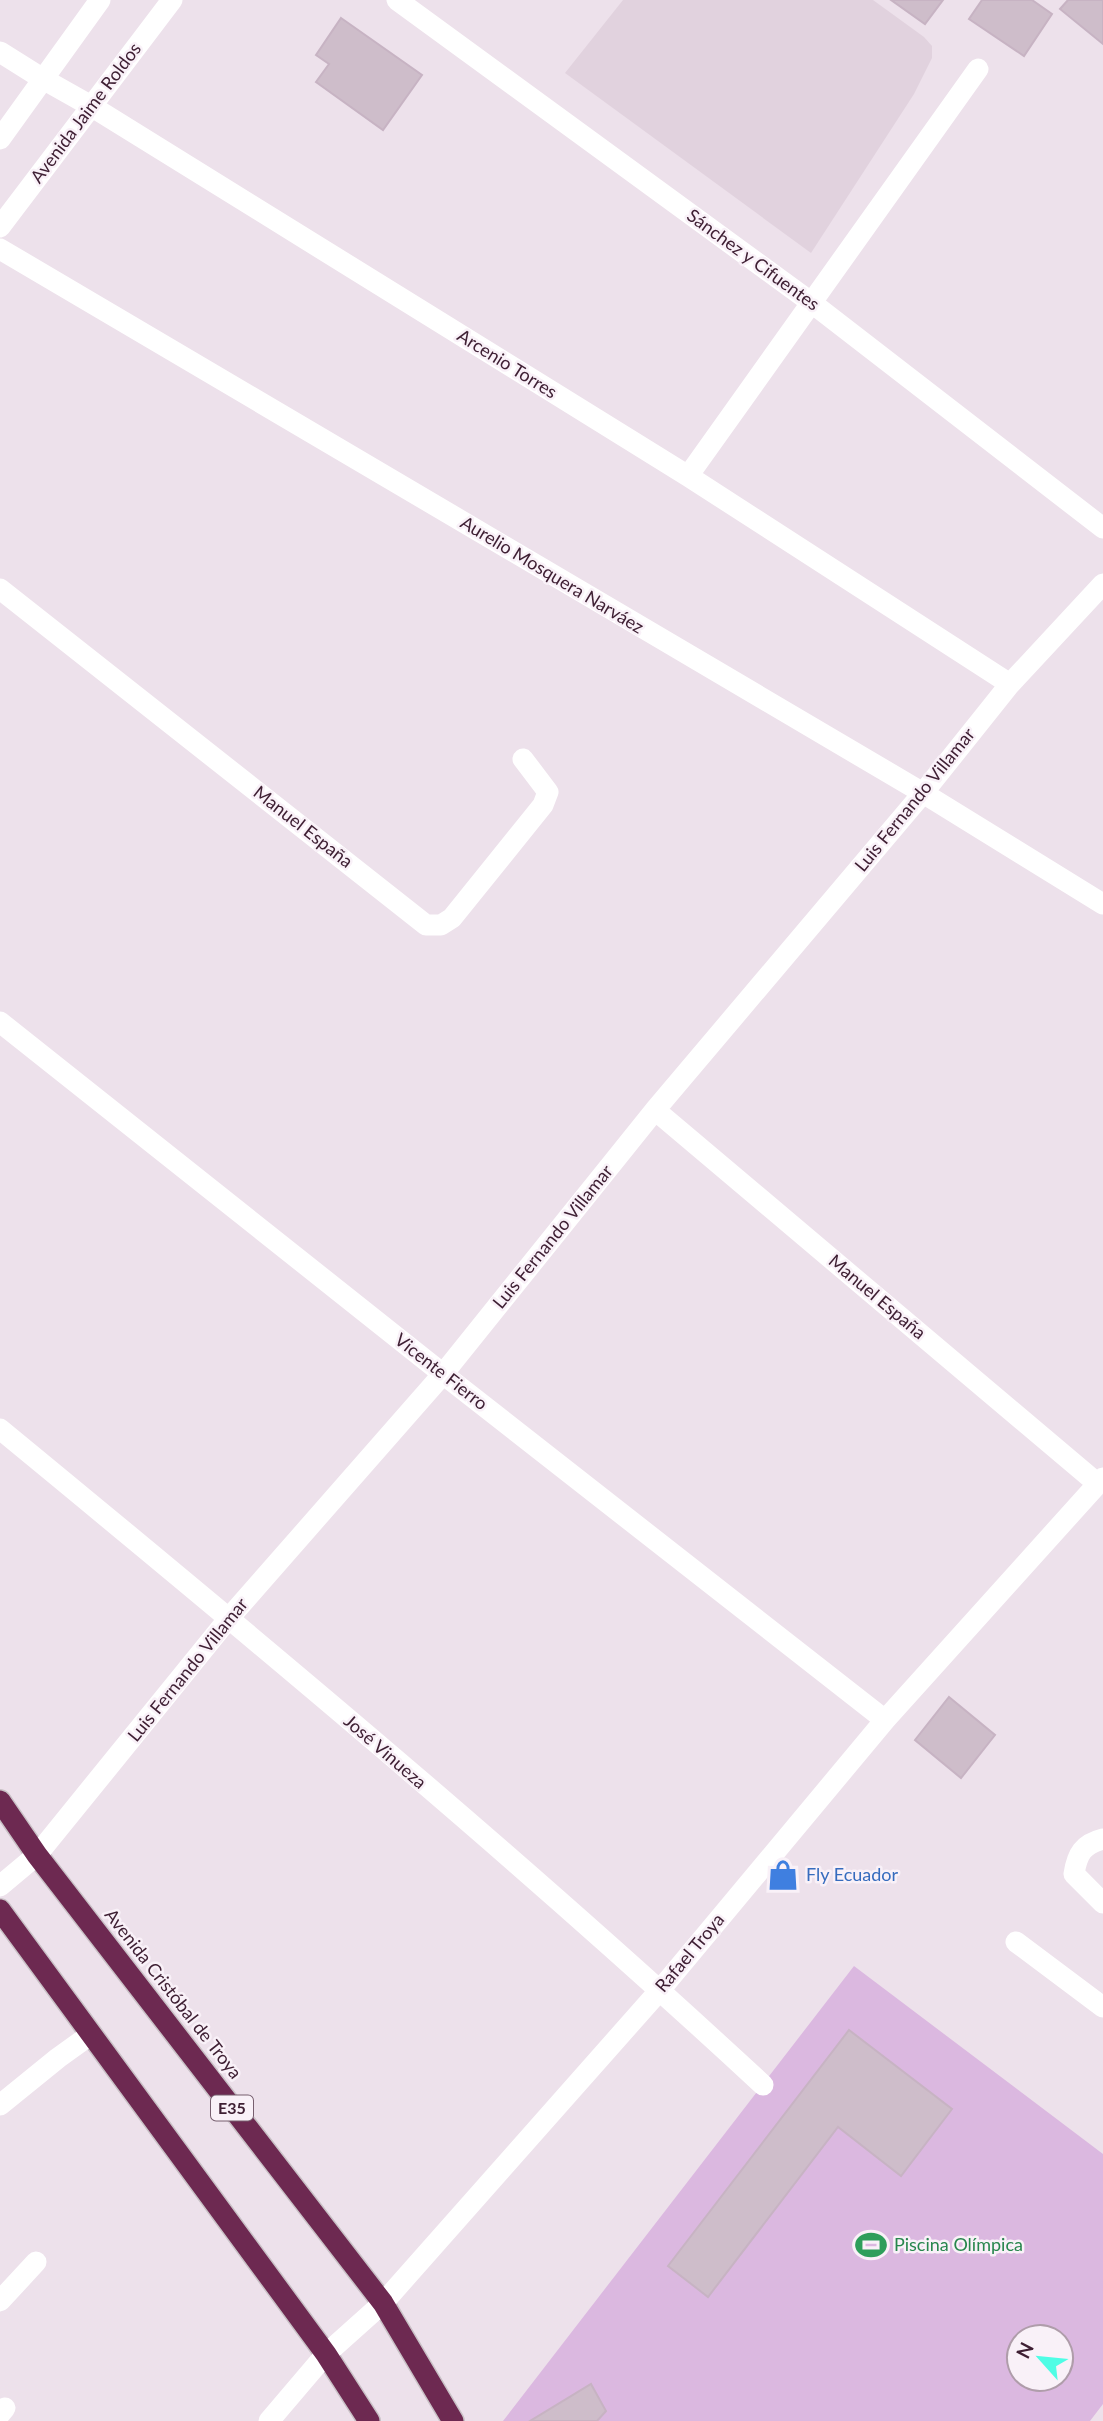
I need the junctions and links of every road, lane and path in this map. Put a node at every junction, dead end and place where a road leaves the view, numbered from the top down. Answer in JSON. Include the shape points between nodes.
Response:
{"nodes":[{"id":1,"x":100,"y":0,"type":"edge"},
{"id":2,"x":172,"y":0,"type":"edge"},
{"id":3,"x":397,"y":0,"type":"edge"},
{"id":4,"x":0,"y":52,"type":"edge"},
{"id":5,"x":978,"y":69,"type":"dead end"},
{"id":6,"x":43,"y":79,"type":"junction"},
{"id":7,"x":91,"y":106,"type":"junction"},
{"id":8,"x":0,"y":139,"type":"edge"},
{"id":9,"x":0,"y":227,"type":"edge"},
{"id":10,"x":0,"y":250,"type":"edge"},
{"id":11,"x":812,"y":303,"type":"junction"},
{"id":12,"x":688,"y":476,"type":"junction"},
{"id":13,"x":1103,"y":528,"type":"edge"},
{"id":14,"x":1103,"y":584,"type":"edge"},
{"id":15,"x":0,"y":589,"type":"edge"},
{"id":16,"x":1010,"y":684,"type":"junction"},
{"id":17,"x":523,"y":759,"type":"dead end"},
{"id":18,"x":923,"y":793,"type":"junction"},
{"id":19,"x":1103,"y":904,"type":"edge"},
{"id":20,"x":0,"y":1022,"type":"edge"},
{"id":21,"x":655,"y":1110,"type":"junction"},
{"id":22,"x":443,"y":1374,"type":"junction"},
{"id":23,"x":0,"y":1429,"type":"edge"},
{"id":24,"x":1101,"y":1481,"type":"edge"},
{"id":25,"x":229,"y":1618,"type":"junction"},
{"id":26,"x":885,"y":1720,"type":"junction"},
{"id":27,"x":0,"y":1801,"type":"edge"},
{"id":28,"x":1103,"y":1839,"type":"edge"},
{"id":29,"x":37,"y":1855,"type":"junction"},
{"id":30,"x":0,"y":1886,"type":"edge"},
{"id":31,"x":1103,"y":1903,"type":"edge"},
{"id":32,"x":0,"y":1910,"type":"edge"},
{"id":33,"x":1016,"y":1942,"type":"dead end"},
{"id":34,"x":660,"y":1990,"type":"junction"},
{"id":35,"x":1103,"y":2007,"type":"edge"},
{"id":36,"x":90,"y":2035,"type":"junction"},
{"id":37,"x":763,"y":2085,"type":"dead end"},
{"id":38,"x":0,"y":2105,"type":"edge"},
{"id":39,"x":36,"y":2262,"type":"dead end"},
{"id":40,"x":0,"y":2301,"type":"edge"},
{"id":41,"x":383,"y":2303,"type":"junction"},
{"id":42,"x":326,"y":2354,"type":"junction"},
{"id":43,"x":269,"y":2421,"type":"edge"},
{"id":44,"x":369,"y":2421,"type":"edge"},
{"id":45,"x":453,"y":2421,"type":"edge"}],
"edges":[{"from":1,"to":6,"type":"street"},
{"from":2,"to":7,"type":"street","name":"Avenida Jaime Roldos"},
{"from":3,"to":11,"type":"street","name":"Sánchez y Cifuentes"},
{"from":4,"to":6,"type":"street","name":"Arcenio Torres"},
{"from":5,"to":11,"type":"street"},
{"from":6,"to":7,"type":"street","name":"Arcenio Torres"},
{"from":6,"to":8,"type":"street"},
{"from":7,"to":9,"type":"street","name":"Avenida Jaime Roldos"},
{"from":7,"to":12,"type":"street","name":"Arcenio Torres"},
{"from":10,"to":18,"type":"street","name":"Aurelio Mosquera Narváez"},
{"from":11,"to":12,"type":"street"},
{"from":11,"to":13,"type":"street","name":"Sánchez y Cifuentes"},
{"from":12,"to":16,"type":"street","name":"Arcenio Torres"},
{"from":14,"to":16,"type":"street","name":"Luis Fernando Villamar"},
{"from":15,"to":17,"type":"street","name":"Manuel España","via":[[426,925],[441,925],[452,918],[543,805],[548,792]]},
{"from":16,"to":18,"type":"street","name":"Luis Fernando Villamar"},
{"from":18,"to":19,"type":"street","name":"Aurelio Mosquera Narváez"},
{"from":18,"to":21,"type":"street","name":"Luis Fernando Villamar"},
{"from":20,"to":22,"type":"street","name":"Vicente Fierro"},
{"from":21,"to":22,"type":"street","name":"Luis Fernando Villamar"},
{"from":21,"to":24,"type":"street","name":"Manuel España"},
{"from":22,"to":25,"type":"street","name":"Luis Fernando Villamar"},
{"from":22,"to":26,"type":"street","name":"Vicente Fierro"},
{"from":23,"to":25,"type":"street","name":"José Vinueza"},
{"from":24,"to":26,"type":"street","name":"Rafael Troya"},
{"from":25,"to":29,"type":"street","name":"Luis Fernando Villamar"},
{"from":25,"to":34,"type":"street","name":"José Vinueza"},
{"from":26,"to":34,"type":"street","name":"Rafael Troya"},
{"from":27,"to":29,"type":"highway","name":"Avenida Cristóbal de Troya","number":"E35"},
{"from":28,"to":31,"type":"street","via":[[1091,1842],[1076,1858],[1074,1874]]},
{"from":29,"to":30,"type":"street","name":"Luis Fernando Villamar"},
{"from":29,"to":41,"type":"highway","name":"Avenida Cristóbal de Troya","number":"E35"},
{"from":32,"to":36,"type":"highway"},
{"from":33,"to":35,"type":"street"},
{"from":34,"to":37,"type":"street","name":"José Vinueza"},
{"from":34,"to":41,"type":"street","name":"Rafael Troya"},
{"from":36,"to":38,"type":"street"},
{"from":36,"to":42,"type":"highway"},
{"from":39,"to":40,"type":"street"},
{"from":41,"to":42,"type":"street","name":"Rafael Troya"},
{"from":41,"to":45,"type":"highway","name":"Avenida Cristóbal de Troya","number":"E35"},
{"from":42,"to":43,"type":"street","name":"Rafael Troya"},
{"from":42,"to":44,"type":"highway"}]}
